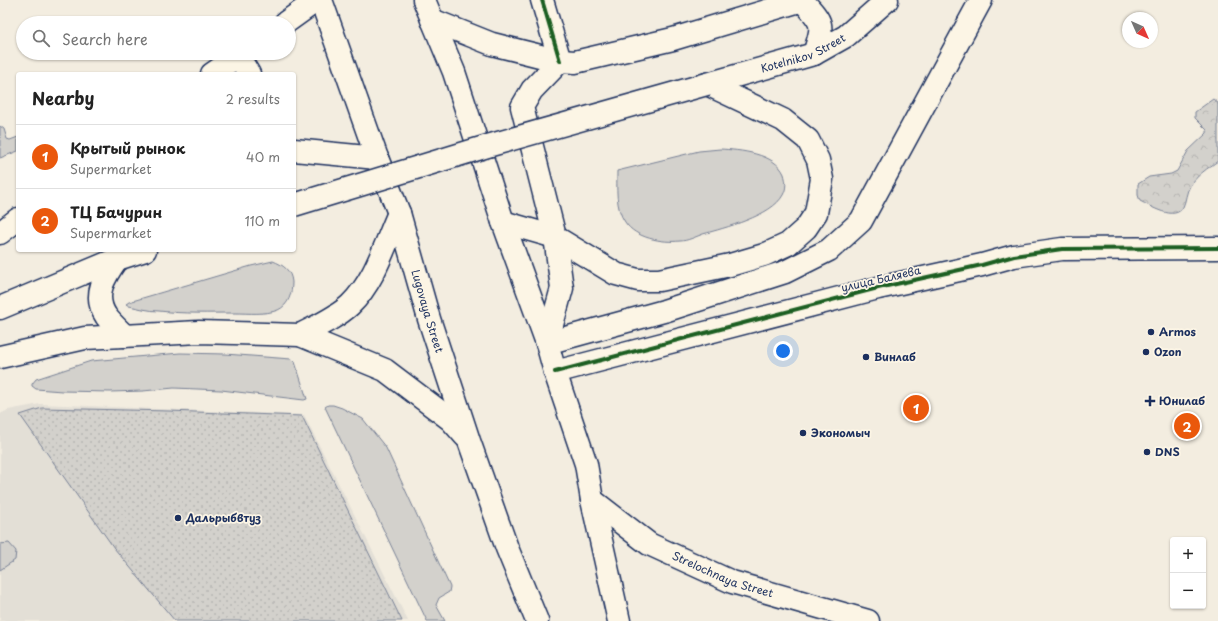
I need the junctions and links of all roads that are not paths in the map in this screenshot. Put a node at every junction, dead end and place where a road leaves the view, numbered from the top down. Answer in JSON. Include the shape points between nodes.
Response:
{"nodes":[{"id":1,"x":317,"y":0,"type":"edge"},
{"id":2,"x":321,"y":0,"type":"edge"},
{"id":3,"x":424,"y":0,"type":"edge"},
{"id":4,"x":542,"y":0,"type":"edge"},
{"id":5,"x":802,"y":0,"type":"edge"},
{"id":6,"x":887,"y":0,"type":"edge"},
{"id":7,"x":981,"y":0,"type":"edge"},
{"id":8,"x":295,"y":16,"type":"edge"},
{"id":9,"x":432,"y":20,"type":"junction"},
{"id":10,"x":814,"y":54,"type":"junction"},
{"id":11,"x":243,"y":61,"type":"edge"},
{"id":12,"x":560,"y":62,"type":"junction"},
{"id":13,"x":217,"y":72,"type":"edge"},
{"id":14,"x":707,"y":84,"type":"junction"},
{"id":15,"x":296,"y":150,"type":"edge"},
{"id":16,"x":377,"y":158,"type":"junction"},
{"id":17,"x":296,"y":204,"type":"edge"},
{"id":18,"x":399,"y":213,"type":"junction"},
{"id":19,"x":16,"y":221,"type":"edge"},
{"id":20,"x":503,"y":222,"type":"junction"},
{"id":21,"x":16,"y":228,"type":"edge"},
{"id":22,"x":0,"y":233,"type":"edge"},
{"id":23,"x":555,"y":237,"type":"junction"},
{"id":24,"x":1218,"y":248,"type":"edge"},
{"id":25,"x":139,"y":252,"type":"edge"},
{"id":26,"x":117,"y":259,"type":"junction"},
{"id":27,"x":0,"y":308,"type":"edge"},
{"id":28,"x":300,"y":335,"type":"junction"},
{"id":29,"x":126,"y":336,"type":"junction"},
{"id":30,"x":547,"y":343,"type":"junction"},
{"id":31,"x":0,"y":357,"type":"edge"},
{"id":32,"x":555,"y":372,"type":"junction"},
{"id":33,"x":469,"y":441,"type":"junction"},
{"id":34,"x":592,"y":500,"type":"junction"},
{"id":35,"x":537,"y":621,"type":"edge"},
{"id":36,"x":619,"y":621,"type":"edge"},
{"id":37,"x":868,"y":621,"type":"edge"}],
"edges":[{"from":1,"to":8,"type":"main road"},
{"from":2,"to":16,"type":"main road","name":"Lugovaya Street"},
{"from":3,"to":9,"type":"main road"},
{"from":4,"to":12,"type":"main road"},
{"from":5,"to":10,"type":"main road","via":[[820,23],[821,31]]},
{"from":5,"to":12,"type":"main road","via":[[673,39],[575,62]]},
{"from":6,"to":10,"type":"main road","name":"Kotelnikov Street","via":[[846,36]]},
{"from":7,"to":30,"type":"main road","via":[[861,221],[829,250],[785,272],[664,311]]},
{"from":9,"to":12,"type":"main road","via":[[492,44]]},
{"from":9,"to":20,"type":"main road","via":[[454,72]]},
{"from":10,"to":14,"type":"main road","name":"Kotelnikov Street"},
{"from":11,"to":13,"type":"main road"},
{"from":12,"to":23,"type":"main road","via":[[532,90],[522,107]]},
{"from":14,"to":17,"type":"main road","name":"Kotelnikov Street","bridge":true},
{"from":14,"to":23,"type":"main road","via":[[783,120],[808,140],[818,160],[822,179],[816,213],[806,228],[788,244],[764,255],[659,280],[638,280],[616,274]]},
{"from":15,"to":16,"type":"main road"},
{"from":16,"to":18,"type":"main road","name":"Lugovaya Street"},
{"from":18,"to":28,"type":"main road","via":[[374,272],[362,291],[350,305],[328,321]]},
{"from":18,"to":33,"type":"main road","name":"Lugovaya Street","via":[[429,319]]},
{"from":19,"to":22,"type":"main road"},
{"from":20,"to":23,"type":"main road"},
{"from":20,"to":30,"type":"main road"},
{"from":21,"to":22,"type":"main road"},
{"from":23,"to":30,"type":"main road","via":[[562,288]]},
{"from":24,"to":32,"type":"main road","name":"улица Баляева","via":[[1062,249],[1014,256],[878,288]]},
{"from":25,"to":26,"type":"main road"},
{"from":26,"to":27,"type":"main road"},
{"from":26,"to":29,"type":"main road","via":[[105,276],[100,292],[100,304],[106,316]]},
{"from":28,"to":29,"type":"main road","via":[[199,332]]},
{"from":28,"to":33,"type":"main road","via":[[385,370],[451,420]]},
{"from":29,"to":31,"type":"main road","via":[[85,338]]},
{"from":30,"to":32,"type":"main road"},
{"from":32,"to":34,"type":"main road","via":[[586,464]]},
{"from":33,"to":35,"type":"main road","name":"Lugovaya Street","via":[[507,548]]},
{"from":34,"to":36,"type":"main road"},
{"from":34,"to":37,"type":"main road","name":"Strelochnaya Street","via":[[649,544],[732,582]]}]}
